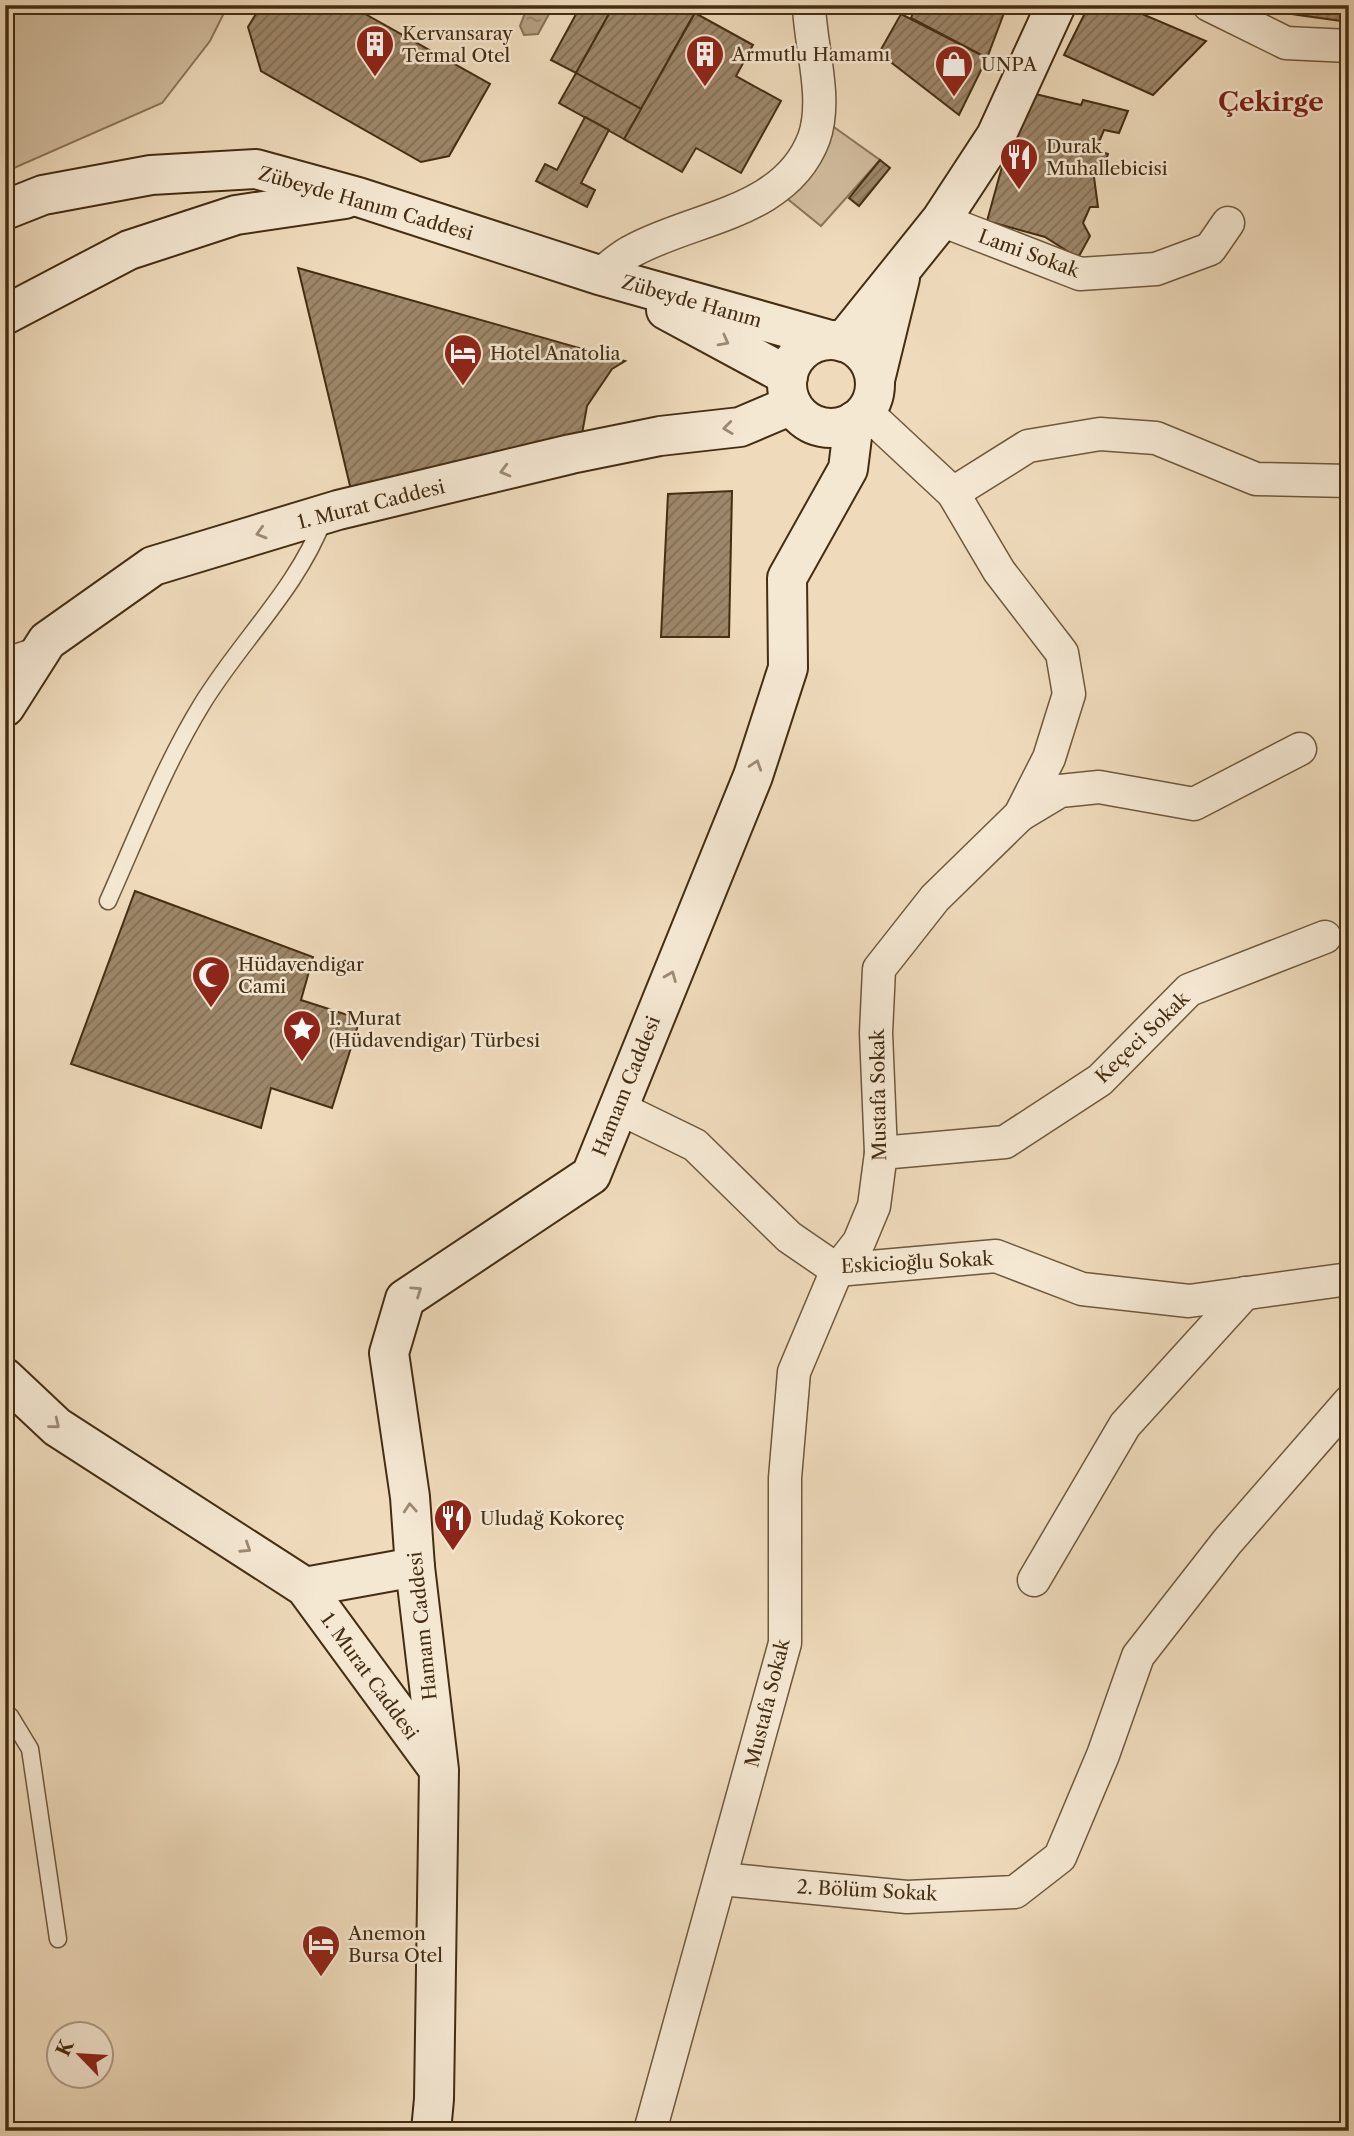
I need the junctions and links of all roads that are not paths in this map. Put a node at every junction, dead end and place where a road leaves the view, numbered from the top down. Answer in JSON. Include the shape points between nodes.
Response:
{"nodes":[{"id":1,"x":808,"y":5,"type":"edge"},
{"id":2,"x":1056,"y":5,"type":"edge"},
{"id":3,"x":1209,"y":5,"type":"edge"},
{"id":4,"x":1349,"y":46,"type":"edge"},
{"id":5,"x":358,"y":197,"type":"junction"},
{"id":6,"x":5,"y":211,"type":"edge"},
{"id":7,"x":941,"y":220,"type":"junction"},
{"id":8,"x":1228,"y":223,"type":"dead end"},
{"id":9,"x":903,"y":265,"type":"junction"},
{"id":10,"x":599,"y":275,"type":"junction"},
{"id":11,"x":5,"y":315,"type":"edge"},
{"id":12,"x":836,"y":341,"type":"junction"},
{"id":13,"x":790,"y":390,"type":"junction"},
{"id":14,"x":865,"y":404,"type":"junction"},
{"id":15,"x":1349,"y":481,"type":"edge"},
{"id":16,"x":953,"y":493,"type":"junction"},
{"id":17,"x":325,"y":514,"type":"junction"},
{"id":18,"x":47,"y":641,"type":"junction"},
{"id":19,"x":5,"y":656,"type":"edge"},
{"id":20,"x":5,"y":707,"type":"edge"},
{"id":21,"x":1300,"y":749,"type":"dead end"},
{"id":22,"x":1020,"y":815,"type":"junction"},
{"id":23,"x":108,"y":901,"type":"dead end"},
{"id":24,"x":1325,"y":937,"type":"dead end"},
{"id":25,"x":617,"y":1107,"type":"junction"},
{"id":26,"x":881,"y":1153,"type":"junction"},
{"id":27,"x":837,"y":1270,"type":"junction"},
{"id":28,"x":1349,"y":1279,"type":"edge"},
{"id":29,"x":1245,"y":1293,"type":"junction"},
{"id":30,"x":5,"y":1378,"type":"edge"},
{"id":31,"x":1349,"y":1402,"type":"edge"},
{"id":32,"x":415,"y":1567,"type":"junction"},
{"id":33,"x":1034,"y":1580,"type":"dead end"},
{"id":34,"x":304,"y":1587,"type":"junction"},
{"id":35,"x":5,"y":1715,"type":"edge"},
{"id":36,"x":439,"y":1770,"type":"junction"},
{"id":37,"x":721,"y":1879,"type":"junction"},
{"id":38,"x":58,"y":1939,"type":"dead end"},
{"id":39,"x":431,"y":2131,"type":"edge"},
{"id":40,"x":650,"y":2131,"type":"edge"}],
"edges":[{"from":1,"to":10,"type":"street","via":[[818,97],[814,137],[792,174],[755,202],[634,250]]},
{"from":2,"to":7,"type":"main road","via":[[996,136]]},
{"from":3,"to":4,"type":"street","via":[[1286,43]]},
{"from":5,"to":6,"type":"main road","name":"Zübeyde Hanım Caddesi","via":[[256,169],[151,175],[43,195]]},
{"from":5,"to":10,"type":"main road","name":"Zübeyde Hanım Caddesi"},
{"from":5,"to":11,"type":"main road","via":[[236,215],[129,250]]},
{"from":7,"to":8,"type":"street","name":"Lami Sokak","via":[[1080,274],[1156,269],[1210,249]]},
{"from":7,"to":9,"type":"main road"},
{"from":9,"to":12,"type":"main road"},
{"from":9,"to":14,"type":"main road","name":"Hamam Caddesi"},
{"from":10,"to":12,"type":"main road","name":"Zübeyde Hanım"},
{"from":10,"to":13,"type":"main road","name":"Zübeyde Hanım","one_way":true},
{"from":12,"to":13,"type":"main road","via":[[815,343],[802,351]]},
{"from":12,"to":14,"type":"main road","via":[[864,356]]},
{"from":13,"to":14,"type":"main road","via":[[801,416],[820,426],[841,427]]},
{"from":13,"to":17,"type":"main road","name":"1. Murat Caddesi","one_way":true,"via":[[740,427],[660,436],[571,454]]},
{"from":14,"to":16,"type":"street","name":"Mustafa Sokak"},
{"from":25,"to":14,"type":"main road","name":"Hamam Caddesi","one_way":true,"via":[[752,776],[788,668],[787,578],[848,469]]},
{"from":15,"to":16,"type":"street","via":[[1256,480],[1156,438],[1100,434],[1028,446]]},
{"from":16,"to":22,"type":"street","name":"Mustafa Sokak","via":[[999,570],[1062,653],[1069,694],[1049,758]]},
{"from":17,"to":18,"type":"main road","name":"1. Murat Caddesi","one_way":true,"via":[[153,566]]},
{"from":17,"to":23,"type":"lane","via":[[295,577],[232,658],[176,749]]},
{"from":18,"to":19,"type":"lane"},
{"from":18,"to":20,"type":"main road","name":"1. Murat Caddesi"},
{"from":21,"to":22,"type":"street","via":[[1194,804],[1099,787],[1060,791]]},
{"from":22,"to":26,"type":"street","name":"Mustafa Sokak","via":[[935,898],[880,970],[876,1033]]},
{"from":24,"to":26,"type":"street","name":"Keçeci Sokak","via":[[1189,990],[1100,1080],[1004,1142]]},
{"from":25,"to":27,"type":"street","name":"Eskicioğlu Sokak","via":[[695,1145],[789,1237]]},
{"from":32,"to":25,"type":"main road","name":"Hamam Caddesi","one_way":true,"via":[[410,1497],[388,1353],[405,1299],[591,1175]]},
{"from":26,"to":27,"type":"street","name":"Mustafa Sokak","via":[[874,1206],[859,1242]]},
{"from":27,"to":29,"type":"street","name":"Eskicioğlu Sokak","via":[[996,1256],[1082,1289],[1189,1300]]},
{"from":27,"to":37,"type":"street","name":"Mustafa Sokak","via":[[794,1372],[785,1478],[785,1643]]},
{"from":28,"to":29,"type":"street","name":"Eskicioğlu Sokak"},
{"from":29,"to":33,"type":"street","via":[[1125,1425]]},
{"from":30,"to":34,"type":"main road","name":"1. Murat Caddesi","one_way":true,"via":[[57,1427]]},
{"from":31,"to":37,"type":"street","name":"2. Bölüm Sokak","via":[[1227,1542],[1138,1656],[1060,1857],[1015,1892],[907,1897]]},
{"from":32,"to":34,"type":"main road"},
{"from":32,"to":36,"type":"main road","name":"Hamam Caddesi"},
{"from":34,"to":36,"type":"main road","name":"1. Murat Caddesi"},
{"from":35,"to":38,"type":"lane","via":[[30,1749]]},
{"from":36,"to":39,"type":"main road"},
{"from":37,"to":40,"type":"street","name":"Mustafa Sokak"}]}
